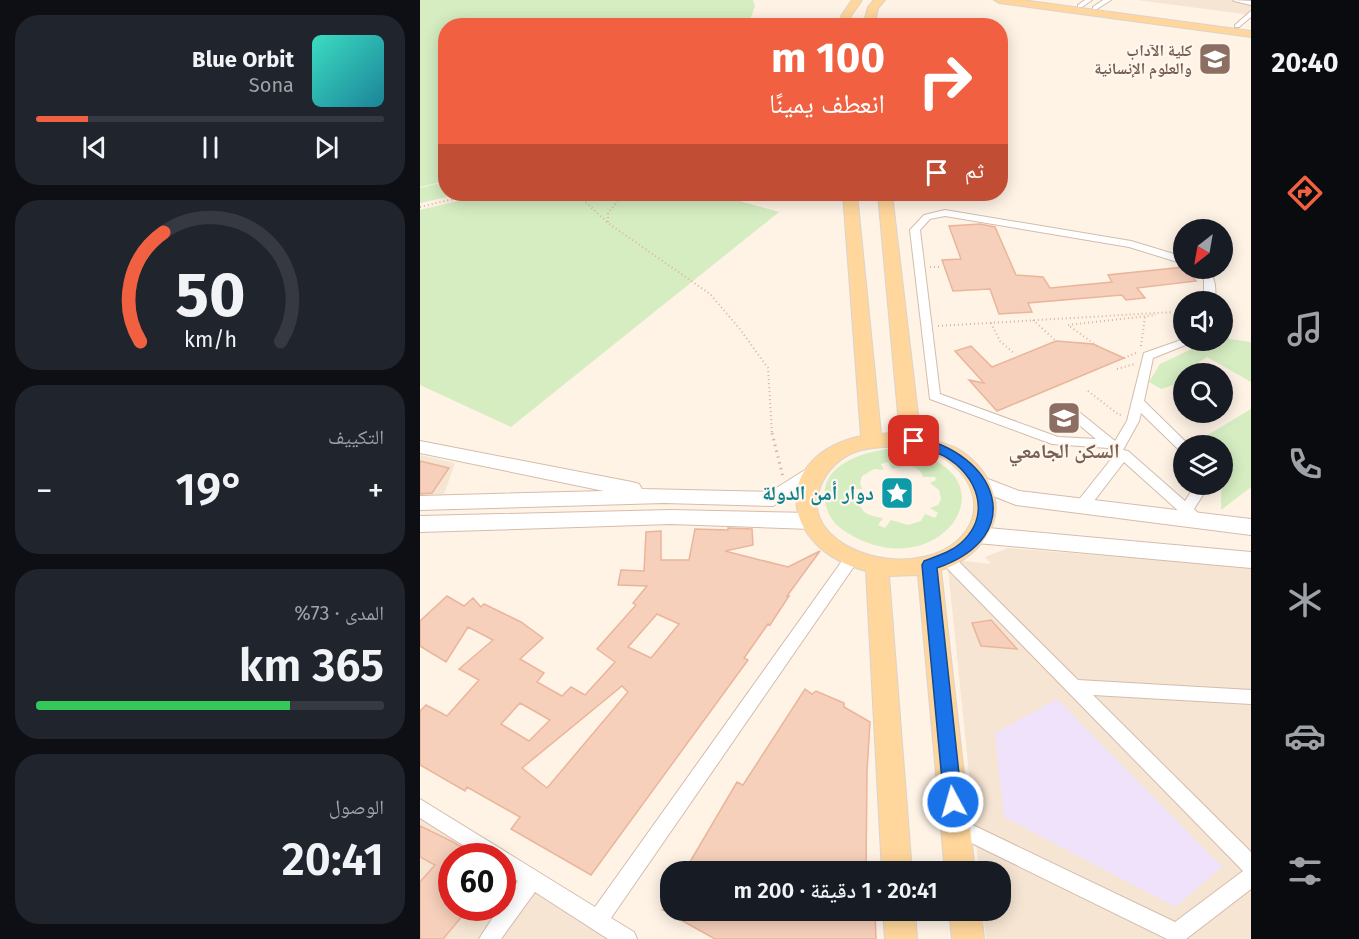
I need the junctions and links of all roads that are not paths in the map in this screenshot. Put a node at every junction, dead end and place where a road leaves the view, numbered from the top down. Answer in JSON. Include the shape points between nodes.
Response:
{"nodes":[{"id":1,"x":857,"y":0,"type":"edge"},
{"id":2,"x":880,"y":0,"type":"edge"},
{"id":3,"x":999,"y":0,"type":"edge"},
{"id":4,"x":1040,"y":0,"type":"edge"},
{"id":5,"x":1108,"y":0,"type":"edge"},
{"id":6,"x":1236,"y":0,"type":"edge"},
{"id":7,"x":1251,"y":3,"type":"edge"},
{"id":8,"x":1088,"y":5,"type":"edge"},
{"id":9,"x":1251,"y":13,"type":"edge"},
{"id":10,"x":846,"y":18,"type":"edge"},
{"id":11,"x":870,"y":18,"type":"edge"},
{"id":12,"x":1237,"y":26,"type":"junction"},
{"id":13,"x":1251,"y":28,"type":"edge"},
{"id":14,"x":1251,"y":34,"type":"edge"},
{"id":15,"x":851,"y":201,"type":"edge"},
{"id":16,"x":886,"y":201,"type":"edge"},
{"id":17,"x":1173,"y":257,"type":"edge"},
{"id":18,"x":1173,"y":347,"type":"edge"},
{"id":19,"x":1137,"y":402,"type":"junction"},
{"id":20,"x":1069,"y":410,"type":"dead end"},
{"id":21,"x":1173,"y":436,"type":"edge"},
{"id":22,"x":871,"y":440,"type":"junction"},
{"id":23,"x":928,"y":444,"type":"junction"},
{"id":24,"x":420,"y":447,"type":"edge"},
{"id":25,"x":1117,"y":449,"type":"junction"},
{"id":26,"x":815,"y":473,"type":"junction"},
{"id":27,"x":980,"y":483,"type":"junction"},
{"id":28,"x":1199,"y":495,"type":"edge"},
{"id":29,"x":664,"y":496,"type":"junction"},
{"id":30,"x":420,"y":503,"type":"edge"},
{"id":31,"x":1082,"y":506,"type":"junction"},
{"id":32,"x":1192,"y":515,"type":"junction"},
{"id":33,"x":811,"y":520,"type":"junction"},
{"id":34,"x":420,"y":524,"type":"edge"},
{"id":35,"x":1251,"y":527,"type":"edge"},
{"id":36,"x":977,"y":535,"type":"junction"},
{"id":37,"x":1251,"y":561,"type":"edge"},
{"id":38,"x":865,"y":562,"type":"junction"},
{"id":39,"x":938,"y":562,"type":"junction"},
{"id":40,"x":1073,"y":687,"type":"junction"},
{"id":41,"x":1251,"y":697,"type":"edge"},
{"id":42,"x":420,"y":808,"type":"edge"},
{"id":43,"x":956,"y":826,"type":"junction"},
{"id":44,"x":475,"y":843,"type":"edge"},
{"id":45,"x":896,"y":861,"type":"edge"},
{"id":46,"x":959,"y":861,"type":"edge"},
{"id":47,"x":1251,"y":866,"type":"edge"},
{"id":48,"x":516,"y":869,"type":"edge"},
{"id":49,"x":1251,"y":877,"type":"edge"},
{"id":50,"x":532,"y":879,"type":"junction"},
{"id":51,"x":597,"y":921,"type":"junction"},
{"id":52,"x":900,"y":921,"type":"edge"},
{"id":53,"x":966,"y":921,"type":"edge"},
{"id":54,"x":489,"y":939,"type":"edge"},
{"id":55,"x":627,"y":939,"type":"edge"},
{"id":56,"x":901,"y":939,"type":"edge"},
{"id":57,"x":968,"y":939,"type":"edge"}],
"edges":[{"from":1,"to":10,"type":"main road"},
{"from":2,"to":11,"type":"main road"},
{"from":3,"to":14,"type":"main road"},
{"from":4,"to":8,"type":"main road"},
{"from":5,"to":8,"type":"street"},
{"from":6,"to":7,"type":"street"},
{"from":8,"to":12,"type":"main road"},
{"from":9,"to":12,"type":"street"},
{"from":12,"to":13,"type":"main road"},
{"from":15,"to":22,"type":"main road"},
{"from":16,"to":23,"type":"main road","via":[[908,414]]},
{"from":17,"to":25,"type":"street","via":[[1131,244],[945,213],[929,214],[915,230],[934,396],[1057,441]]},
{"from":18,"to":19,"type":"street","via":[[1148,356]]},
{"from":19,"to":21,"type":"street"},
{"from":19,"to":25,"type":"street","via":[[1133,421]]},
{"from":20,"to":25,"type":"street"},
{"from":22,"to":23,"type":"main road","via":[[900,439]]},
{"from":22,"to":26,"type":"main road","via":[[838,452]]},
{"from":23,"to":27,"type":"main road","via":[[968,466]]},
{"from":24,"to":29,"type":"main road"},
{"from":25,"to":31,"type":"street"},
{"from":25,"to":32,"type":"street"},
{"from":26,"to":29,"type":"main road","via":[[772,498]]},
{"from":26,"to":33,"type":"main road","via":[[806,504]]},
{"from":27,"to":31,"type":"main road","via":[[1016,498]]},
{"from":27,"to":36,"type":"main road","via":[[986,509]]},
{"from":28,"to":32,"type":"street"},
{"from":29,"to":30,"type":"main road"},
{"from":31,"to":32,"type":"main road"},
{"from":32,"to":35,"type":"main road"},
{"from":33,"to":34,"type":"main road","via":[[670,518]]},
{"from":33,"to":38,"type":"main road","via":[[834,548]]},
{"from":36,"to":37,"type":"main road"},
{"from":36,"to":39,"type":"main road","via":[[964,548]]},
{"from":38,"to":39,"type":"main road","via":[[903,568]]},
{"from":38,"to":45,"type":"main road"},
{"from":38,"to":51,"type":"street"},
{"from":39,"to":40,"type":"street"},
{"from":39,"to":43,"type":"main road"},
{"from":40,"to":41,"type":"street"},
{"from":40,"to":47,"type":"street"},
{"from":42,"to":44,"type":"street"},
{"from":43,"to":46,"type":"main road"},
{"from":43,"to":49,"type":"street","via":[[1177,933]]},
{"from":48,"to":50,"type":"street"},
{"from":50,"to":51,"type":"street"},
{"from":50,"to":54,"type":"street"},
{"from":51,"to":55,"type":"street"},
{"from":52,"to":56,"type":"main road"},
{"from":53,"to":57,"type":"main road"}]}
